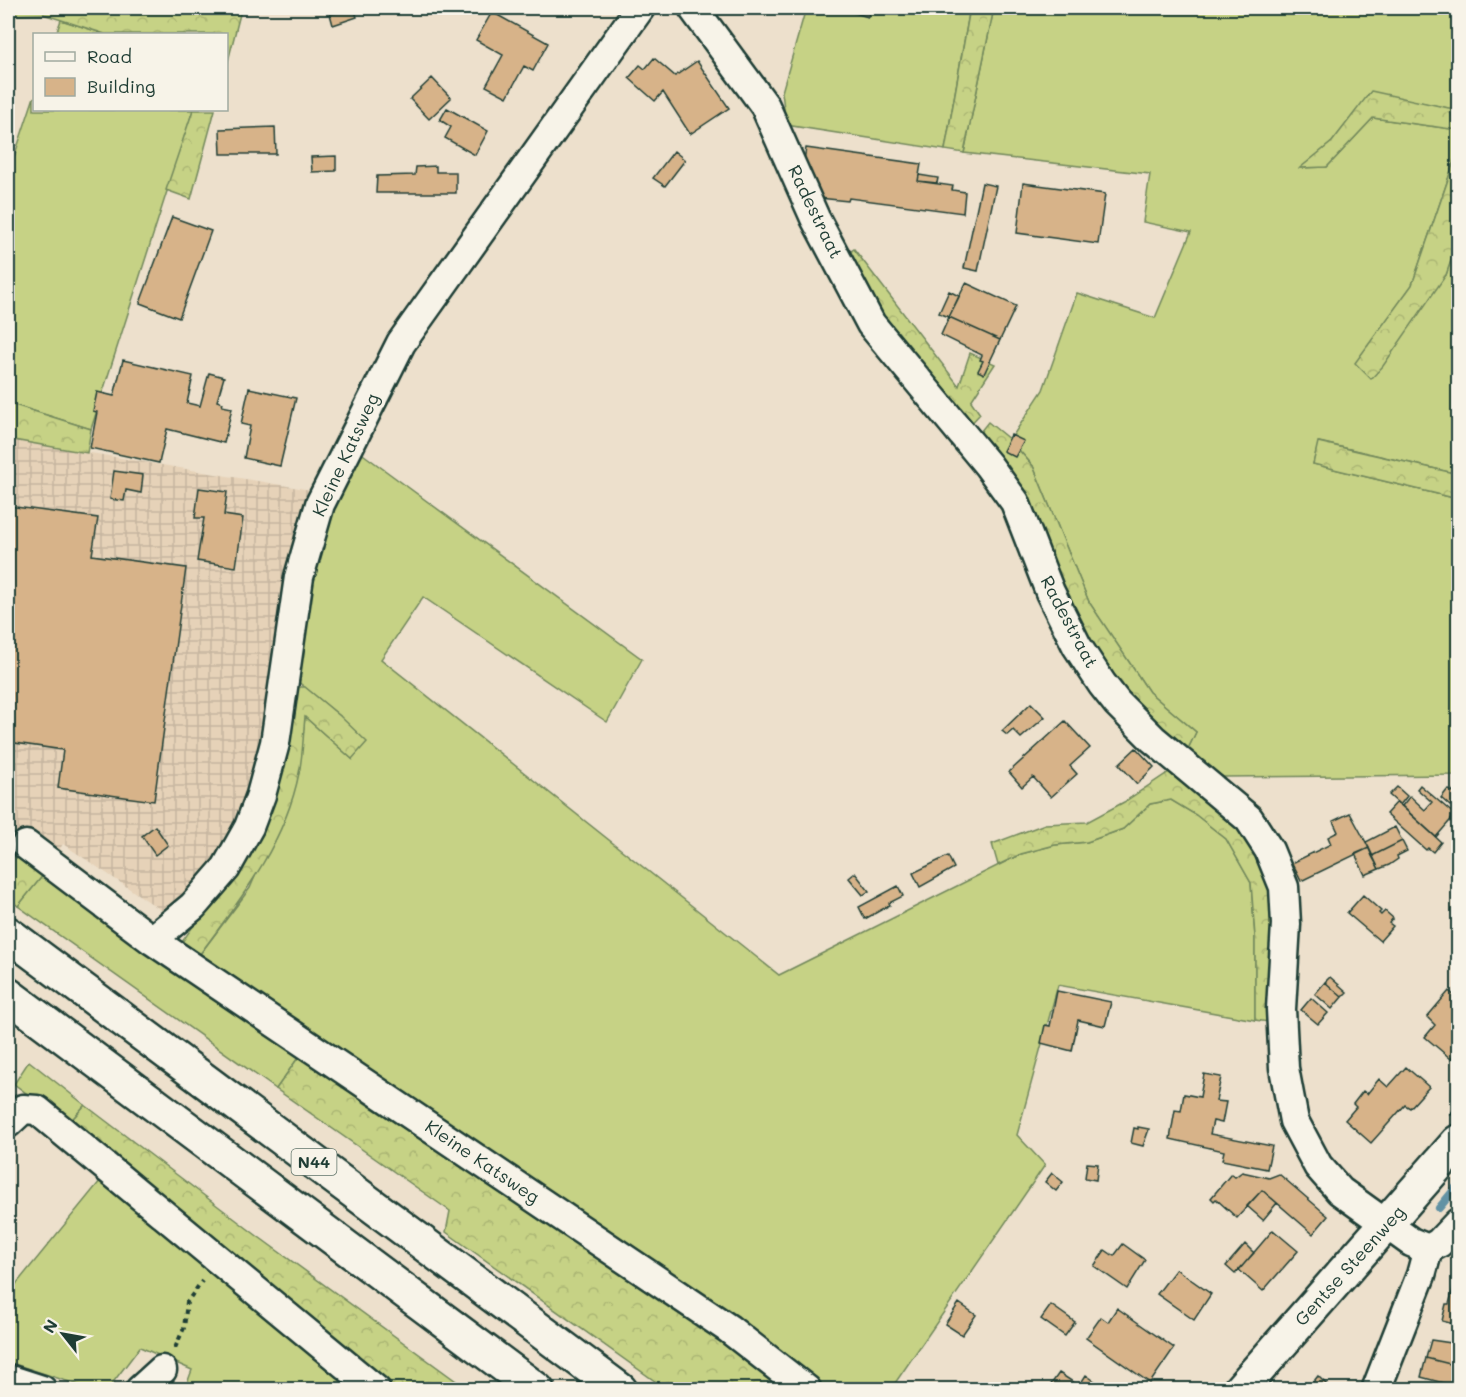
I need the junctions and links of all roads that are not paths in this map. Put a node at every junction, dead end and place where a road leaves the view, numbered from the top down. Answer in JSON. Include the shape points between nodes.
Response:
{"nodes":[{"id":1,"x":640,"y":8,"type":"edge"},
{"id":2,"x":693,"y":8,"type":"edge"},
{"id":3,"x":26,"y":845,"type":"dead end"},
{"id":4,"x":8,"y":934,"type":"edge"},
{"id":5,"x":152,"y":940,"type":"junction"},
{"id":6,"x":8,"y":995,"type":"edge"},
{"id":7,"x":8,"y":1123,"type":"edge"},
{"id":8,"x":1458,"y":1142,"type":"edge"},
{"id":9,"x":1458,"y":1223,"type":"edge"},
{"id":10,"x":1387,"y":1225,"type":"junction"},
{"id":11,"x":1428,"y":1249,"type":"junction"},
{"id":12,"x":162,"y":1370,"type":"road end"},
{"id":13,"x":8,"y":1379,"type":"edge"},
{"id":14,"x":42,"y":1389,"type":"edge"},
{"id":15,"x":140,"y":1389,"type":"edge"},
{"id":16,"x":376,"y":1389,"type":"edge"},
{"id":17,"x":537,"y":1389,"type":"edge"},
{"id":18,"x":620,"y":1389,"type":"edge"},
{"id":19,"x":807,"y":1389,"type":"edge"},
{"id":20,"x":1240,"y":1389,"type":"edge"},
{"id":21,"x":1376,"y":1389,"type":"edge"}],
"edges":[{"from":1,"to":5,"type":"street","name":"Kleine Katsweg","via":[[401,343],[320,504],[299,577],[275,743],[249,826],[226,868],[193,906]]},
{"from":2,"to":10,"type":"street","name":"Radestraat","via":[[765,106],[815,218],[871,324],[1015,502],[1050,592],[1077,646],[1102,684],[1153,740],[1249,819],[1269,850],[1284,887],[1282,1044],[1294,1121],[1318,1166],[1340,1191]]},
{"from":3,"to":5,"type":"street","name":"Kleine Katsweg"},
{"from":4,"to":18,"type":"main road","number":"N44"},
{"from":5,"to":19,"type":"street","name":"Kleine Katsweg","via":[[729,1329]]},
{"from":6,"to":17,"type":"main road","number":"N44"},
{"from":7,"to":16,"type":"street","via":[[23,1109],[37,1110]]},
{"from":8,"to":10,"type":"main road","name":"Gentse Steenweg"},
{"from":9,"to":11,"type":"street"},
{"from":10,"to":11,"type":"street","name":"Radestraat"},
{"from":10,"to":20,"type":"main road","name":"Gentse Steenweg"},
{"from":11,"to":21,"type":"street"},
{"from":12,"to":15,"type":"street"},
{"from":13,"to":14,"type":"street"}]}
